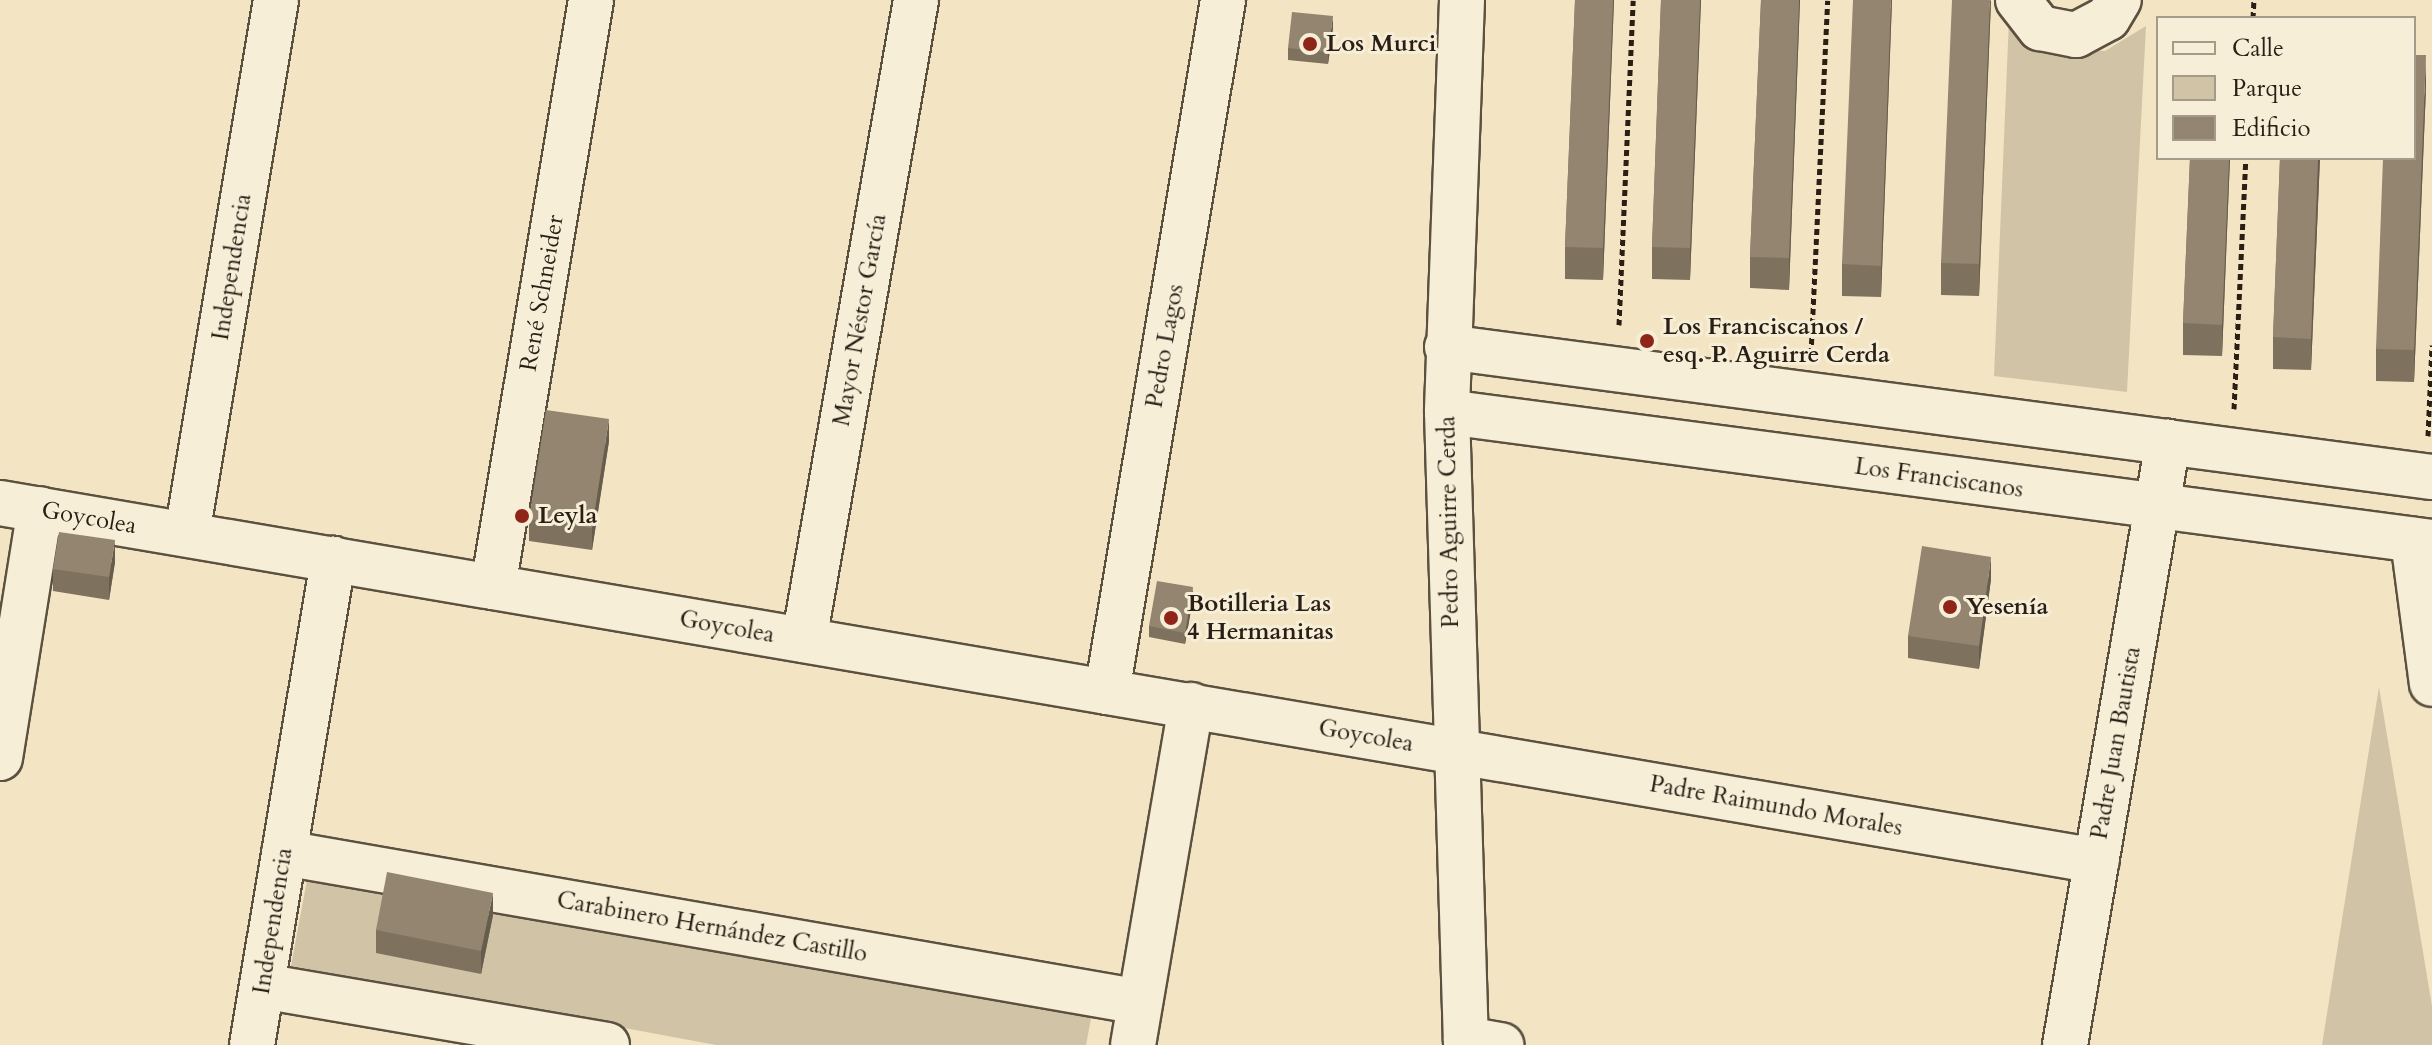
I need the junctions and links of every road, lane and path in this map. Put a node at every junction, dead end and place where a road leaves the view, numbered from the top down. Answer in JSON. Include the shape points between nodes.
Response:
{"nodes":[{"id":1,"x":276,"y":0,"type":"edge"},
{"id":2,"x":591,"y":0,"type":"edge"},
{"id":3,"x":916,"y":0,"type":"edge"},
{"id":4,"x":1223,"y":0,"type":"edge"},
{"id":5,"x":1462,"y":0,"type":"edge"},
{"id":6,"x":1633,"y":0,"type":"edge"},
{"id":7,"x":1828,"y":0,"type":"edge"},
{"id":8,"x":2018,"y":0,"type":"edge"},
{"id":9,"x":2119,"y":0,"type":"edge"},
{"id":10,"x":2246,"y":160,"type":"edge"},
{"id":11,"x":2432,"y":345,"type":"edge"},
{"id":12,"x":1447,"y":347,"type":"junction"},
{"id":13,"x":1617,"y":370,"type":"junction"},
{"id":14,"x":1809,"y":395,"type":"junction"},
{"id":15,"x":1447,"y":412,"type":"junction"},
{"id":16,"x":2168,"y":442,"type":"junction"},
{"id":17,"x":2232,"y":450,"type":"junction"},
{"id":18,"x":2429,"y":476,"type":"edge"},
{"id":19,"x":20,"y":506,"type":"edge"},
{"id":20,"x":2157,"y":507,"type":"junction"},
{"id":21,"x":187,"y":534,"type":"junction"},
{"id":22,"x":2423,"y":541,"type":"edge"},
{"id":23,"x":333,"y":559,"type":"junction"},
{"id":24,"x":493,"y":587,"type":"junction"},
{"id":25,"x":804,"y":640,"type":"junction"},
{"id":26,"x":2432,"y":684,"type":"edge"},
{"id":27,"x":1107,"y":692,"type":"junction"},
{"id":28,"x":1191,"y":705,"type":"junction"},
{"id":29,"x":1455,"y":751,"type":"junction"},
{"id":30,"x":0,"y":758,"type":"edge"},
{"id":31,"x":284,"y":853,"type":"junction"},
{"id":32,"x":2097,"y":861,"type":"junction"},
{"id":33,"x":262,"y":986,"type":"junction"},
{"id":34,"x":1140,"y":1002,"type":"junction"},
{"id":35,"x":552,"y":1040,"type":"edge"},
{"id":36,"x":1478,"y":1043,"type":"edge"},
{"id":37,"x":252,"y":1045,"type":"edge"},
{"id":38,"x":607,"y":1045,"type":"edge"},
{"id":39,"x":1133,"y":1045,"type":"edge"},
{"id":40,"x":2065,"y":1045,"type":"edge"}],
"edges":[{"from":1,"to":21,"type":"street","name":"Independencia"},
{"from":2,"to":24,"type":"street","name":"René Schneider"},
{"from":3,"to":25,"type":"street","name":"Mayor Néstor García"},
{"from":4,"to":27,"type":"street","name":"Pedro Lagos"},
{"from":5,"to":12,"type":"street","name":"Pedro Aguirre Cerda"},
{"from":6,"to":13,"type":"path"},
{"from":7,"to":14,"type":"path"},
{"from":8,"to":9,"type":"street","via":[[2040,28],[2076,35],[2101,24]]},
{"from":10,"to":17,"type":"path"},
{"from":11,"to":18,"type":"path"},
{"from":12,"to":13,"type":"street"},
{"from":12,"to":15,"type":"street","name":"Pedro Aguirre Cerda"},
{"from":13,"to":14,"type":"street"},
{"from":14,"to":16,"type":"street"},
{"from":15,"to":20,"type":"street","name":"Los Franciscanos"},
{"from":15,"to":29,"type":"street","name":"Pedro Aguirre Cerda"},
{"from":16,"to":17,"type":"street"},
{"from":16,"to":20,"type":"street","name":"Padre Juan Bautista"},
{"from":17,"to":18,"type":"street"},
{"from":19,"to":21,"type":"street","name":"Goycolea"},
{"from":19,"to":30,"type":"street"},
{"from":20,"to":22,"type":"street","name":"Los Franciscanos"},
{"from":20,"to":32,"type":"street","name":"Padre Juan Bautista"},
{"from":21,"to":23,"type":"street","name":"Goycolea"},
{"from":22,"to":26,"type":"street"},
{"from":23,"to":24,"type":"street","name":"Goycolea"},
{"from":23,"to":31,"type":"street","name":"Independencia"},
{"from":24,"to":25,"type":"street","name":"Goycolea"},
{"from":25,"to":27,"type":"street","name":"Goycolea"},
{"from":27,"to":28,"type":"street","name":"Goycolea"},
{"from":28,"to":29,"type":"street","name":"Goycolea"},
{"from":28,"to":34,"type":"street"},
{"from":29,"to":32,"type":"street","name":"Padre Raimundo Morales"},
{"from":29,"to":36,"type":"street","name":"Pedro Aguirre Cerda"},
{"from":31,"to":33,"type":"street","name":"Independencia"},
{"from":31,"to":34,"type":"street","name":"Carabinero Hernández Castillo"},
{"from":32,"to":40,"type":"street","name":"Padre Juan Bautista"},
{"from":33,"to":35,"type":"street"},
{"from":33,"to":37,"type":"street","name":"Independencia"},
{"from":34,"to":39,"type":"street"},
{"from":35,"to":38,"type":"street"}]}
